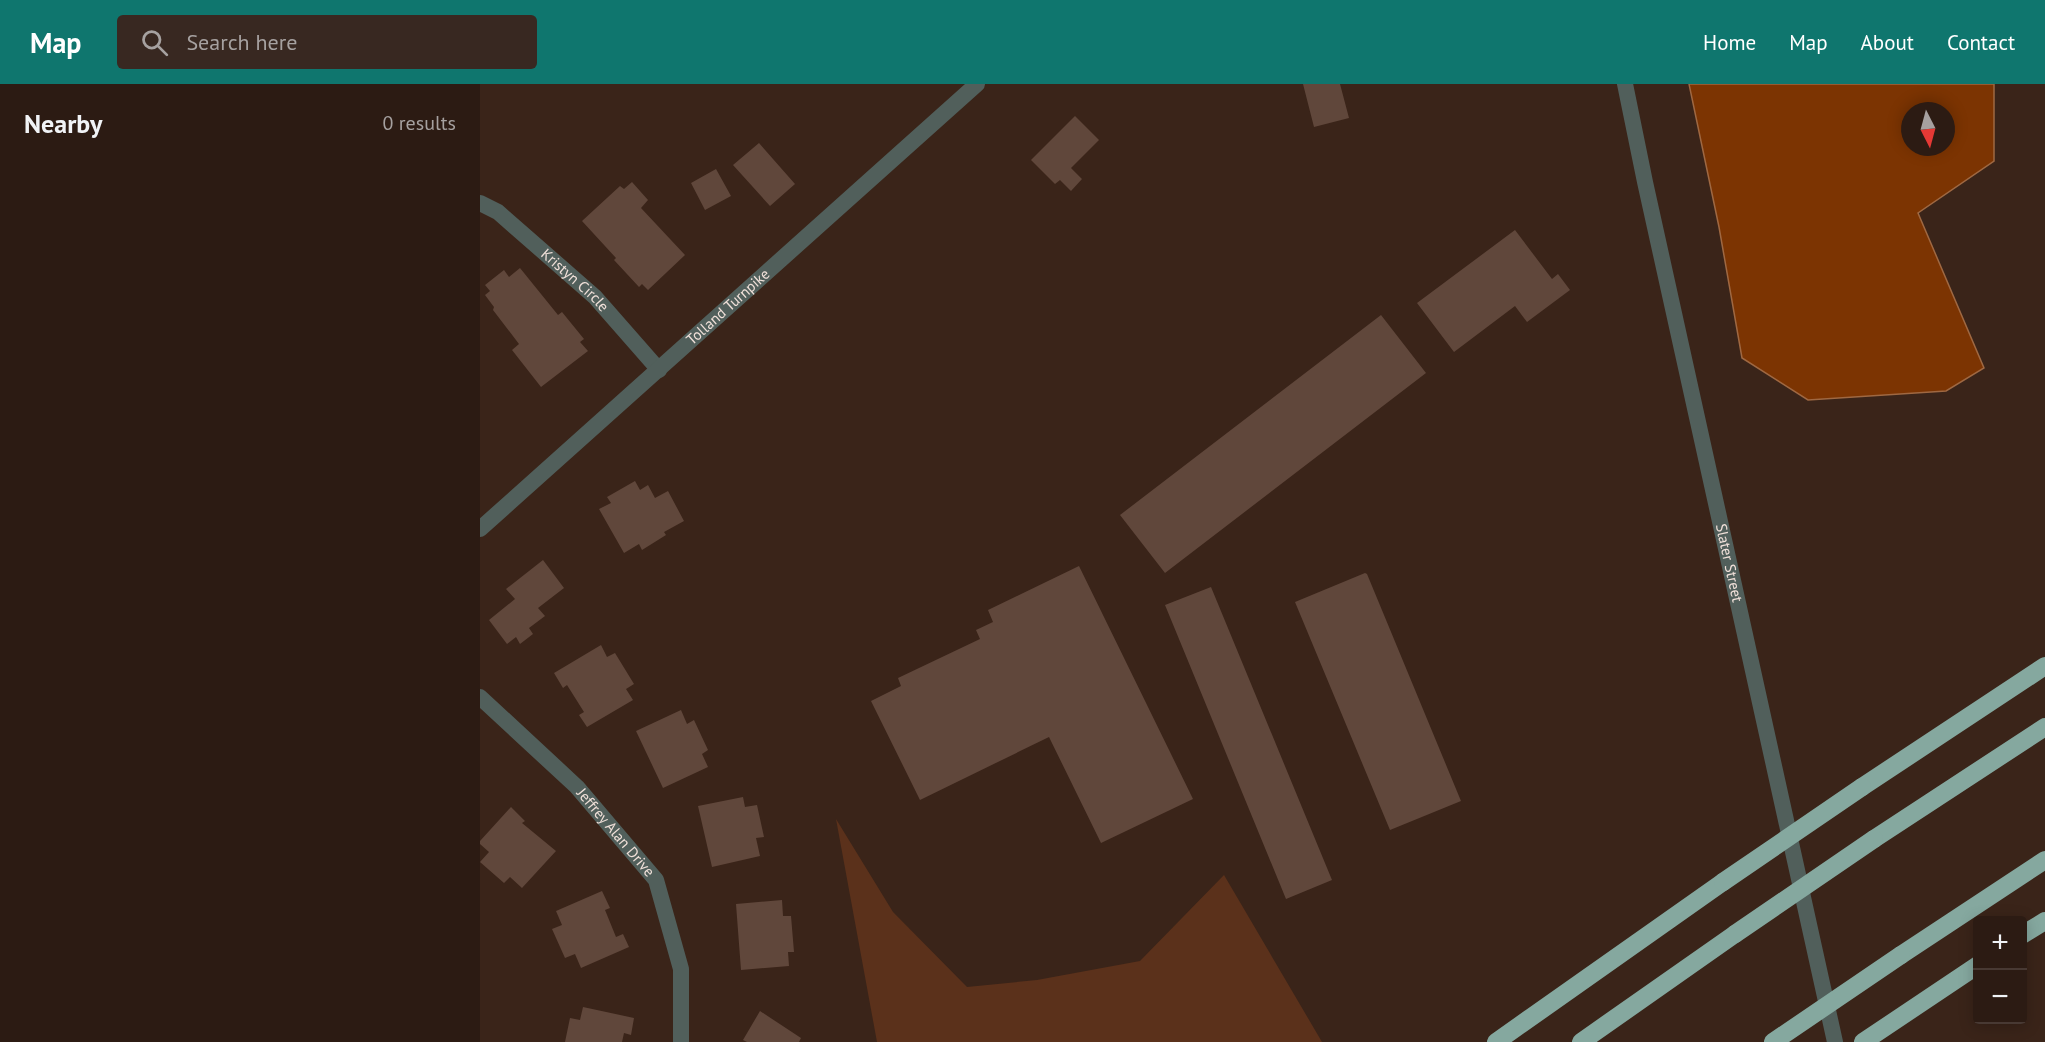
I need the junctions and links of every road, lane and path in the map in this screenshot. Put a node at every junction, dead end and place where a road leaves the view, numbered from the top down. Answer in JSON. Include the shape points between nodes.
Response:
{"nodes":[{"id":1,"x":977,"y":84,"type":"edge"},
{"id":2,"x":1625,"y":84,"type":"edge"},
{"id":3,"x":480,"y":203,"type":"edge"},
{"id":4,"x":658,"y":370,"type":"junction"},
{"id":5,"x":480,"y":529,"type":"edge"},
{"id":6,"x":2045,"y":666,"type":"edge"},
{"id":7,"x":480,"y":697,"type":"edge"},
{"id":8,"x":2045,"y":727,"type":"edge"},
{"id":9,"x":2045,"y":860,"type":"edge"},
{"id":10,"x":2045,"y":921,"type":"edge"},
{"id":11,"x":2027,"y":932,"type":"edge"},
{"id":12,"x":1973,"y":968,"type":"edge"},
{"id":13,"x":681,"y":1042,"type":"edge"},
{"id":14,"x":1496,"y":1042,"type":"edge"},
{"id":15,"x":1581,"y":1042,"type":"edge"},
{"id":16,"x":1773,"y":1042,"type":"edge"},
{"id":17,"x":1835,"y":1042,"type":"edge"},
{"id":18,"x":1863,"y":1042,"type":"edge"}],
"edges":[{"from":1,"to":4,"type":"street","name":"Tolland Turnpike"},
{"from":2,"to":17,"type":"street","name":"Slater Street"},
{"from":3,"to":4,"type":"street","name":"Kristyn Circle","via":[[498,212],[596,297]]},
{"from":4,"to":5,"type":"street","name":"Tolland Turnpike"},
{"from":6,"to":14,"type":"highway","bridge":true,"via":[[1723,882]]},
{"from":7,"to":13,"type":"street","name":"Jeffrey Alan Drive","via":[[577,787],[656,880],[681,969]]},
{"from":8,"to":15,"type":"highway","bridge":true,"via":[[1874,839]]},
{"from":9,"to":16,"type":"highway","bridge":true},
{"from":10,"to":11,"type":"highway"},
{"from":12,"to":18,"type":"highway"}]}
